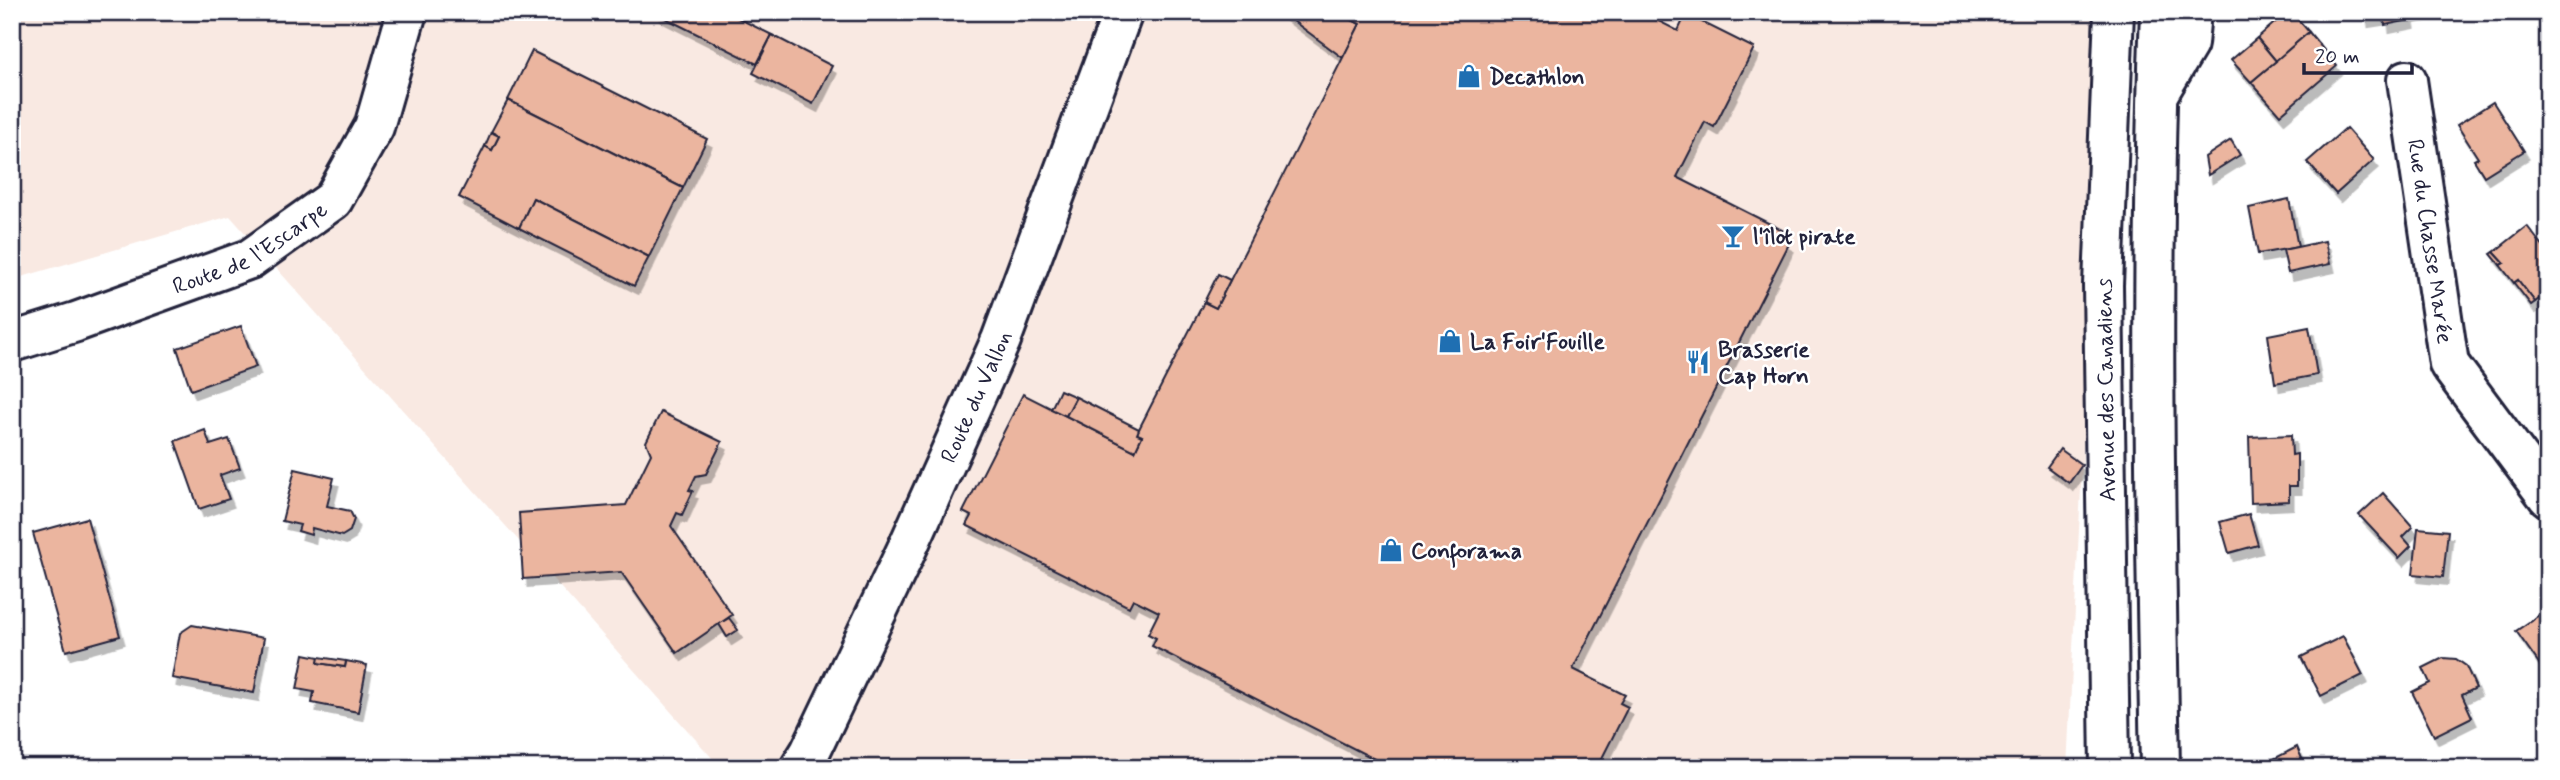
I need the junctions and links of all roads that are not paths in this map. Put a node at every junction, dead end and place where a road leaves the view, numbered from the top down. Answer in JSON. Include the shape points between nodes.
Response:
{"nodes":[{"id":1,"x":407,"y":12,"type":"edge"},
{"id":2,"x":1123,"y":12,"type":"edge"},
{"id":3,"x":2114,"y":12,"type":"edge"},
{"id":4,"x":2160,"y":12,"type":"edge"},
{"id":5,"x":2191,"y":12,"type":"edge"},
{"id":6,"x":2407,"y":80,"type":"dead end"},
{"id":7,"x":2157,"y":96,"type":"junction"},
{"id":8,"x":12,"y":342,"type":"edge"},
{"id":9,"x":2548,"y":497,"type":"edge"},
{"id":10,"x":800,"y":768,"type":"edge"},
{"id":11,"x":2110,"y":768,"type":"edge"},
{"id":12,"x":2160,"y":768,"type":"edge"}],
"edges":[{"from":1,"to":8,"type":"street","name":"Route de l'Escarpe","via":[[374,127],[333,200],[250,259]]},
{"from":2,"to":10,"type":"street","name":"Route du Vallon","via":[[1001,341]]},
{"from":3,"to":11,"type":"street","name":"Avenue des Canadiens","via":[[2103,285]]},
{"from":4,"to":7,"type":"street"},
{"from":5,"to":7,"type":"street","via":[[2188,44]]},
{"from":6,"to":9,"type":"street","name":"Rue du Chasse Marée","via":[[2449,364]]},
{"from":7,"to":12,"type":"street","via":[[2154,451]]}]}
